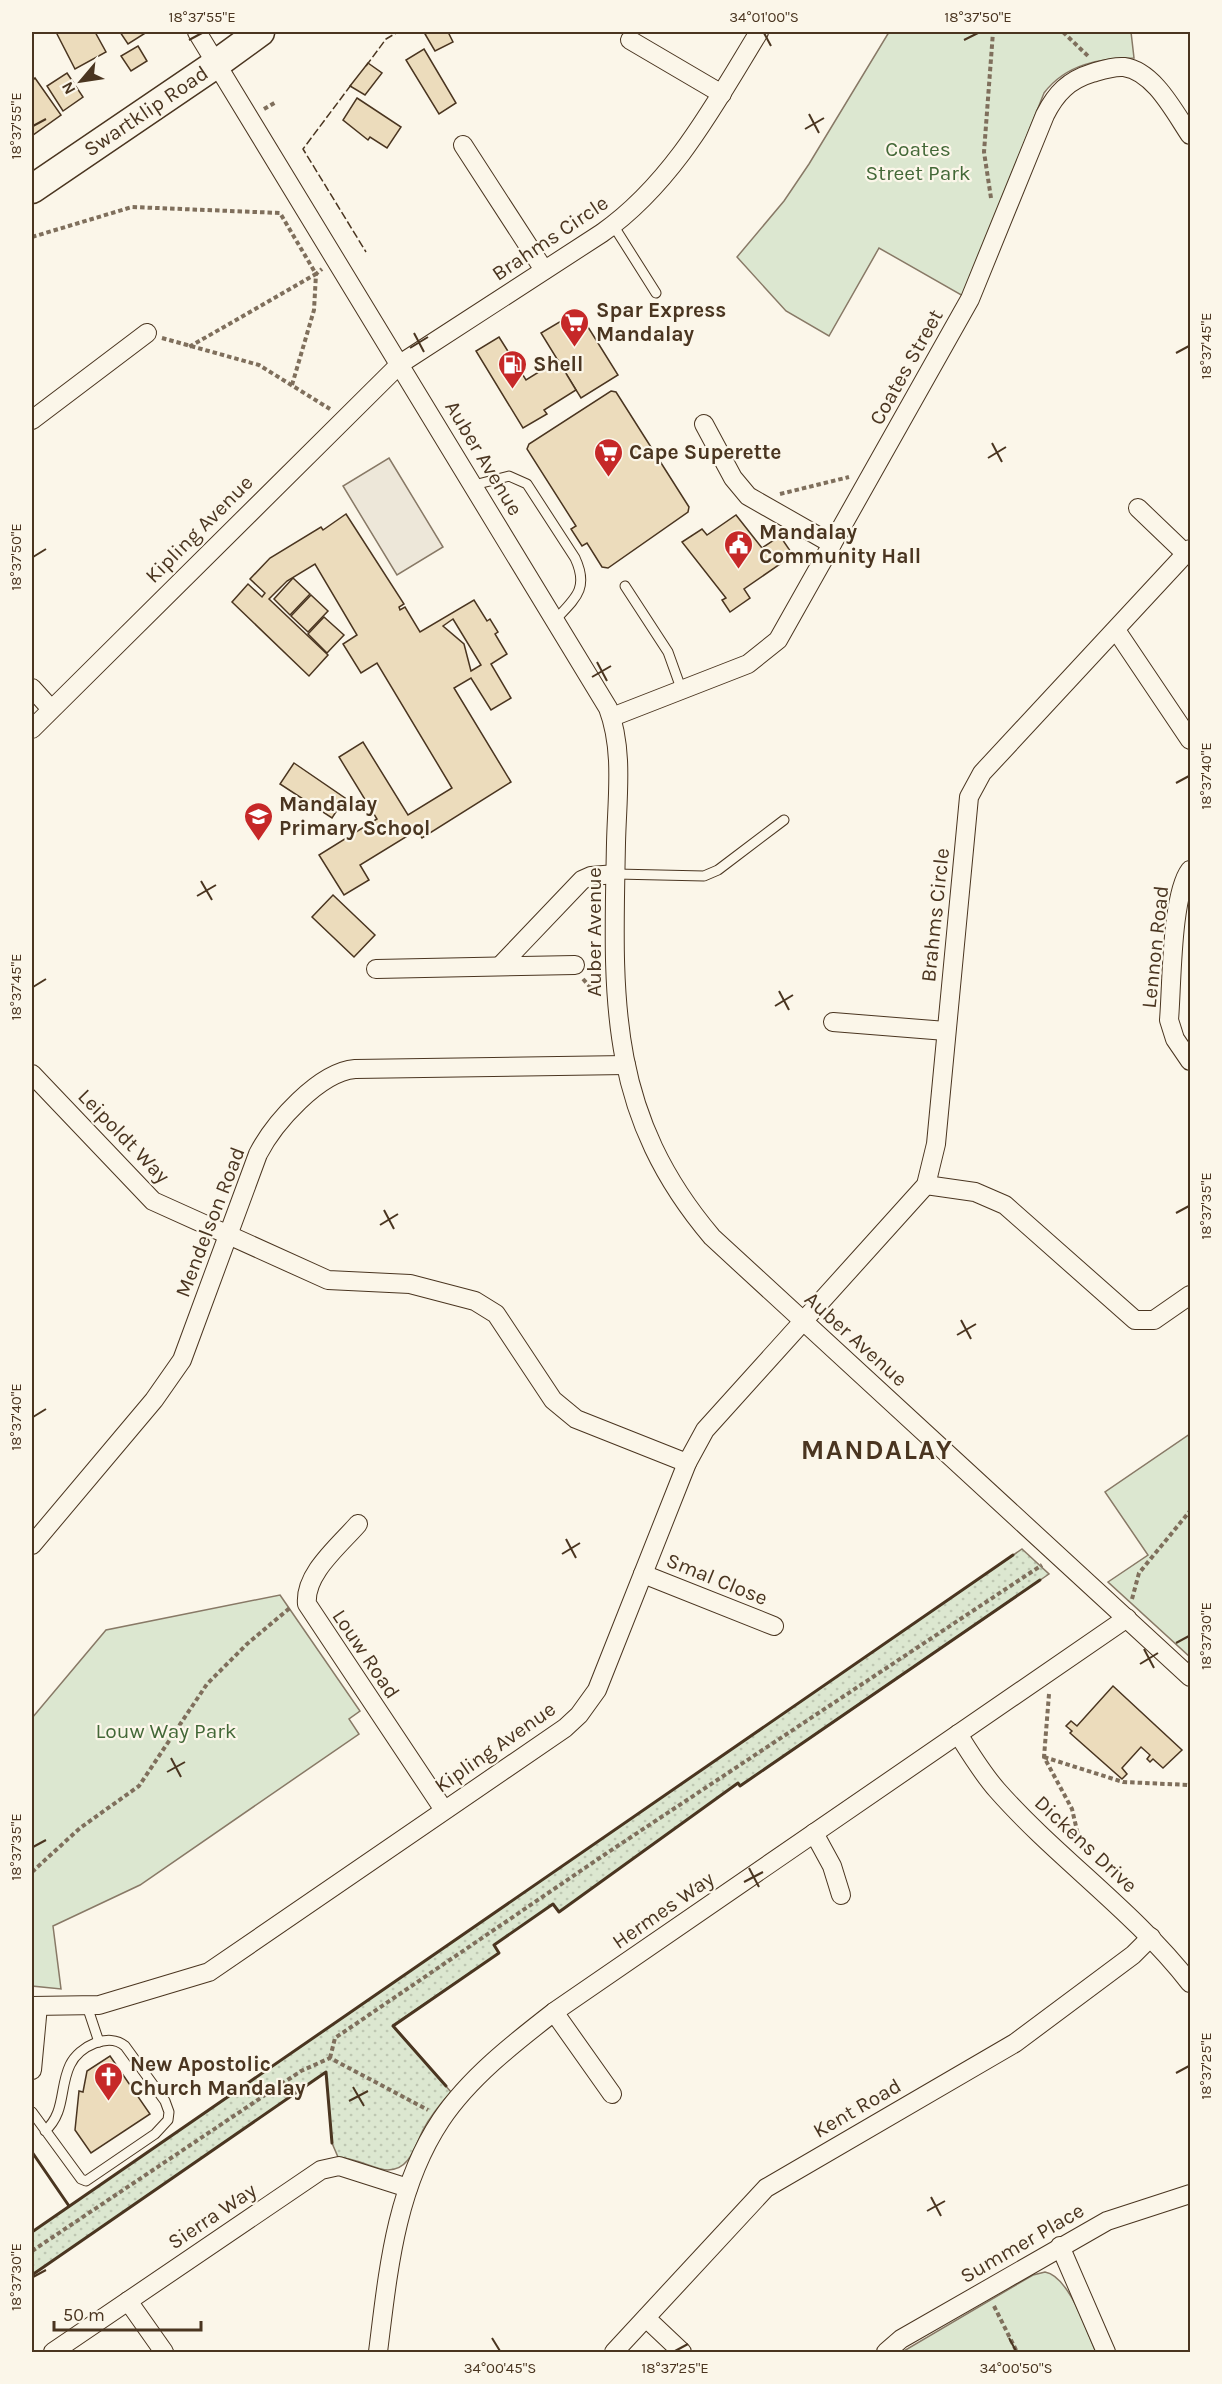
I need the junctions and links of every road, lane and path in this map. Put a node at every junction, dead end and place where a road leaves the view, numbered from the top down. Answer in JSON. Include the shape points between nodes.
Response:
{"nodes":[{"id":1,"x":196,"y":32,"type":"edge"},
{"id":2,"x":260,"y":32,"type":"edge"},
{"id":3,"x":759,"y":32,"type":"edge"},
{"id":4,"x":993,"y":32,"type":"edge"},
{"id":5,"x":1063,"y":32,"type":"edge"},
{"id":6,"x":630,"y":40,"type":"dead end"},
{"id":7,"x":216,"y":64,"type":"junction"},
{"id":8,"x":1103,"y":70,"type":"junction"},
{"id":9,"x":722,"y":94,"type":"junction"},
{"id":10,"x":1191,"y":135,"type":"edge"},
{"id":11,"x":463,"y":145,"type":"dead end"},
{"id":12,"x":32,"y":189,"type":"edge"},
{"id":13,"x":1006,"y":209,"type":"junction"},
{"id":14,"x":613,"y":225,"type":"junction"},
{"id":15,"x":32,"y":237,"type":"edge"},
{"id":16,"x":336,"y":260,"type":"junction"},
{"id":17,"x":544,"y":270,"type":"junction"},
{"id":18,"x":316,"y":274,"type":"junction"},
{"id":19,"x":656,"y":293,"type":"dead end"},
{"id":20,"x":147,"y":333,"type":"joint"},
{"id":21,"x":189,"y":347,"type":"junction"},
{"id":22,"x":400,"y":364,"type":"junction"},
{"id":23,"x":292,"y":385,"type":"junction"},
{"id":24,"x":343,"y":417,"type":"junction"},
{"id":25,"x":32,"y":420,"type":"edge"},
{"id":26,"x":704,"y":424,"type":"dead end"},
{"id":27,"x":876,"y":470,"type":"junction"},
{"id":28,"x":474,"y":484,"type":"junction"},
{"id":29,"x":768,"y":507,"type":"junction"},
{"id":30,"x":1138,"y":508,"type":"dead end"},
{"id":31,"x":832,"y":544,"type":"junction"},
{"id":32,"x":1189,"y":552,"type":"edge"},
{"id":33,"x":625,"y":586,"type":"dead end"},
{"id":34,"x":556,"y":619,"type":"junction"},
{"id":35,"x":1116,"y":630,"type":"junction"},
{"id":36,"x":32,"y":688,"type":"edge"},
{"id":37,"x":682,"y":691,"type":"junction"},
{"id":38,"x":51,"y":709,"type":"junction"},
{"id":39,"x":612,"y":717,"type":"junction"},
{"id":40,"x":32,"y":729,"type":"edge"},
{"id":41,"x":1191,"y":740,"type":"edge"},
{"id":42,"x":784,"y":820,"type":"dead end"},
{"id":43,"x":1191,"y":870,"type":"edge"},
{"id":44,"x":616,"y":874,"type":"junction"},
{"id":45,"x":575,"y":965,"type":"joint"},
{"id":46,"x":500,"y":966,"type":"junction"},
{"id":47,"x":376,"y":969,"type":"dead end"},
{"id":48,"x":615,"y":990,"type":"junction"},
{"id":49,"x":833,"y":1022,"type":"dead end"},
{"id":50,"x":946,"y":1031,"type":"junction"},
{"id":51,"x":1191,"y":1061,"type":"edge"},
{"id":52,"x":626,"y":1065,"type":"junction"},
{"id":53,"x":32,"y":1074,"type":"edge"},
{"id":54,"x":926,"y":1185,"type":"junction"},
{"id":55,"x":228,"y":1236,"type":"junction"},
{"id":56,"x":1191,"y":1296,"type":"edge"},
{"id":57,"x":804,"y":1323,"type":"junction"},
{"id":58,"x":687,"y":1463,"type":"junction"},
{"id":59,"x":1191,"y":1511,"type":"edge"},
{"id":60,"x":358,"y":1524,"type":"dead end"},
{"id":61,"x":32,"y":1545,"type":"edge"},
{"id":62,"x":1057,"y":1555,"type":"junction"},
{"id":63,"x":643,"y":1574,"type":"junction"},
{"id":64,"x":306,"y":1595,"type":"junction"},
{"id":65,"x":1127,"y":1618,"type":"junction"},
{"id":66,"x":774,"y":1626,"type":"dead end"},
{"id":67,"x":1049,"y":1672,"type":"junction"},
{"id":68,"x":1191,"y":1677,"type":"edge"},
{"id":69,"x":958,"y":1734,"type":"junction"},
{"id":70,"x":1044,"y":1757,"type":"junction"},
{"id":71,"x":1191,"y":1783,"type":"edge"},
{"id":72,"x":444,"y":1810,"type":"junction"},
{"id":73,"x":814,"y":1833,"type":"junction"},
{"id":74,"x":1065,"y":1855,"type":"junction"},
{"id":75,"x":32,"y":1872,"type":"edge"},
{"id":76,"x":841,"y":1895,"type":"dead end"},
{"id":77,"x":1151,"y":1937,"type":"junction"},
{"id":78,"x":1191,"y":1983,"type":"edge"},
{"id":79,"x":35,"y":2006,"type":"edge"},
{"id":80,"x":87,"y":2006,"type":"junction"},
{"id":81,"x":554,"y":2012,"type":"junction"},
{"id":82,"x":99,"y":2042,"type":"junction"},
{"id":83,"x":330,"y":2058,"type":"junction"},
{"id":84,"x":32,"y":2070,"type":"edge"},
{"id":85,"x":612,"y":2094,"type":"dead end"},
{"id":86,"x":32,"y":2112,"type":"edge"},
{"id":87,"x":442,"y":2118,"type":"junction"},
{"id":88,"x":45,"y":2131,"type":"junction"},
{"id":89,"x":408,"y":2188,"type":"junction"},
{"id":90,"x":1191,"y":2194,"type":"edge"},
{"id":91,"x":1060,"y":2246,"type":"junction"},
{"id":92,"x":32,"y":2251,"type":"edge"},
{"id":93,"x":986,"y":2289,"type":"junction"},
{"id":94,"x":128,"y":2301,"type":"junction"},
{"id":95,"x":645,"y":2318,"type":"junction"},
{"id":96,"x":53,"y":2352,"type":"edge"},
{"id":97,"x":164,"y":2352,"type":"edge"},
{"id":98,"x":378,"y":2352,"type":"edge"},
{"id":99,"x":614,"y":2352,"type":"edge"},
{"id":100,"x":682,"y":2352,"type":"edge"},
{"id":101,"x":886,"y":2352,"type":"edge"},
{"id":102,"x":1017,"y":2352,"type":"edge"},
{"id":103,"x":1106,"y":2352,"type":"edge"}],
"edges":[{"from":1,"to":7,"type":"street","name":"Auber Avenue"},
{"from":2,"to":7,"type":"main road","name":"Swartklip Road"},
{"from":3,"to":9,"type":"street","name":"Brahms Circle"},
{"from":4,"to":13,"type":"path","via":[[984,152],[991,202]]},
{"from":5,"to":8,"type":"path"},
{"from":6,"to":9,"type":"street"},
{"from":7,"to":12,"type":"main road","name":"Swartklip Road"},
{"from":7,"to":16,"type":"street","name":"Auber Avenue"},
{"from":8,"to":10,"type":"street","name":"Coates Street","via":[[1124,67],[1142,75],[1159,90]]},
{"from":8,"to":13,"type":"street","name":"Coates Street","via":[[1079,77],[1052,101]]},
{"from":9,"to":14,"type":"street","name":"Brahms Circle","via":[[686,149]]},
{"from":11,"to":17,"type":"street"},
{"from":13,"to":27,"type":"street","name":"Coates Street","via":[[970,298]]},
{"from":14,"to":17,"type":"street","name":"Brahms Circle"},
{"from":14,"to":19,"type":"lane"},
{"from":15,"to":18,"type":"path","via":[[132,207],[280,213]]},
{"from":16,"to":18,"type":"path"},
{"from":16,"to":22,"type":"street","name":"Auber Avenue"},
{"from":17,"to":22,"type":"street","name":"Brahms Circle"},
{"from":18,"to":21,"type":"path"},
{"from":18,"to":23,"type":"path","via":[[314,310]]},
{"from":20,"to":21,"type":"path"},
{"from":20,"to":25,"type":"street"},
{"from":21,"to":23,"type":"path","via":[[260,365]]},
{"from":22,"to":24,"type":"street","name":"Kipling Avenue"},
{"from":22,"to":28,"type":"street","name":"Auber Avenue"},
{"from":23,"to":24,"type":"path"},
{"from":24,"to":38,"type":"street","name":"Kipling Avenue"},
{"from":26,"to":29,"type":"street","via":[[740,488]]},
{"from":27,"to":29,"type":"path","via":[[778,495]]},
{"from":27,"to":31,"type":"street","name":"Coates Street"},
{"from":28,"to":34,"type":"street","name":"Auber Avenue"},
{"from":28,"to":34,"type":"lane","via":[[509,476],[526,484],[575,558],[580,570],[580,590]]},
{"from":29,"to":31,"type":"street"},
{"from":30,"to":32,"type":"street"},
{"from":31,"to":37,"type":"street","name":"Coates Street","via":[[778,640],[766,652],[748,664]]},
{"from":32,"to":35,"type":"street","name":"Brahms Circle"},
{"from":33,"to":37,"type":"lane","via":[[668,652]]},
{"from":34,"to":39,"type":"street","name":"Auber Avenue"},
{"from":35,"to":41,"type":"street"},
{"from":35,"to":50,"type":"street","name":"Brahms Circle","via":[[973,786]]},
{"from":36,"to":38,"type":"street"},
{"from":37,"to":39,"type":"street","name":"Coates Street"},
{"from":38,"to":40,"type":"street","name":"Kipling Avenue"},
{"from":39,"to":44,"type":"street","name":"Auber Avenue","via":[[618,752]]},
{"from":42,"to":44,"type":"lane","via":[[718,870],[704,876]]},
{"from":43,"to":51,"type":"street","name":"Lennon Road","via":[[1182,884],[1178,906],[1169,1020],[1175,1039]]},
{"from":44,"to":46,"type":"street","via":[[582,880]]},
{"from":44,"to":48,"type":"street","name":"Auber Avenue"},
{"from":45,"to":46,"type":"street"},
{"from":45,"to":48,"type":"path","via":[[594,991]]},
{"from":46,"to":47,"type":"street"},
{"from":48,"to":52,"type":"street","name":"Auber Avenue"},
{"from":49,"to":50,"type":"street"},
{"from":50,"to":54,"type":"street","name":"Brahms Circle","via":[[936,1144]]},
{"from":52,"to":55,"type":"street","name":"Mendelson Road","via":[[335,1072],[315,1085],[266,1139]]},
{"from":52,"to":57,"type":"street","name":"Auber Avenue","via":[[646,1136],[676,1191],[712,1237]]},
{"from":53,"to":55,"type":"street","name":"Leipoldt Way","via":[[147,1197]]},
{"from":54,"to":56,"type":"street","via":[[975,1192],[1005,1205],[1135,1320],[1154,1320]]},
{"from":54,"to":57,"type":"street","name":"Brahms Circle"},
{"from":55,"to":58,"type":"street","name":"Leipoldt Way","via":[[328,1280],[410,1284],[475,1300],[496,1314],[564,1411]]},
{"from":55,"to":61,"type":"street","name":"Mendelson Road","via":[[182,1360],[172,1376]]},
{"from":57,"to":58,"type":"street","name":"Kipling Avenue","via":[[716,1416]]},
{"from":57,"to":62,"type":"street","name":"Auber Avenue"},
{"from":58,"to":63,"type":"street","name":"Kipling Avenue"},
{"from":59,"to":65,"type":"path","via":[[1139,1573]]},
{"from":60,"to":64,"type":"street","via":[[310,1581]]},
{"from":62,"to":65,"type":"street","name":"Auber Avenue"},
{"from":62,"to":83,"type":"path","via":[[335,2038]]},
{"from":63,"to":66,"type":"street","name":"Smal Close"},
{"from":63,"to":72,"type":"street","name":"Kipling Avenue","via":[[597,1690],[579,1715]]},
{"from":64,"to":72,"type":"street","name":"Louw Road","via":[[310,1613]]},
{"from":64,"to":75,"type":"path","via":[[247,1644],[207,1684],[139,1786],[80,1828]]},
{"from":65,"to":67,"type":"street","name":"Hermes Way"},
{"from":65,"to":68,"type":"street","name":"Auber Avenue"},
{"from":67,"to":69,"type":"street","name":"Hermes Way"},
{"from":67,"to":70,"type":"path"},
{"from":69,"to":73,"type":"street","name":"Hermes Way"},
{"from":69,"to":74,"type":"street","name":"Dickens Drive","via":[[996,1789]]},
{"from":70,"to":71,"type":"path","via":[[1123,1782]]},
{"from":70,"to":74,"type":"path","via":[[1072,1809],[1078,1835]]},
{"from":72,"to":80,"type":"street","name":"Kipling Avenue","via":[[209,1972]]},
{"from":73,"to":76,"type":"street"},
{"from":73,"to":81,"type":"street","name":"Hermes Way"},
{"from":74,"to":77,"type":"street","name":"Dickens Drive"},
{"from":77,"to":78,"type":"street","name":"Dickens Drive"},
{"from":77,"to":95,"type":"street","name":"Kent Road","via":[[1015,2043],[766,2188]]},
{"from":79,"to":80,"type":"street","name":"Kipling Avenue"},
{"from":79,"to":84,"type":"street"},
{"from":80,"to":82,"type":"lane"},
{"from":81,"to":85,"type":"street"},
{"from":81,"to":87,"type":"street","name":"Hermes Way","via":[[501,2056]]},
{"from":82,"to":88,"type":"lane","via":[[70,2065],[60,2109]]},
{"from":82,"to":88,"type":"lane","via":[[112,2039],[125,2046],[165,2101],[168,2120],[155,2134],[86,2181]]},
{"from":83,"to":87,"type":"path"},
{"from":83,"to":92,"type":"path","via":[[301,2071]]},
{"from":86,"to":88,"type":"lane"},
{"from":87,"to":89,"type":"street","name":"Hermes Way"},
{"from":89,"to":94,"type":"street","name":"Sierra Way","via":[[339,2166],[321,2170]]},
{"from":89,"to":98,"type":"street","name":"Hermes Way","via":[[392,2247]]},
{"from":90,"to":91,"type":"street","name":"Summer Place","via":[[1107,2221]]},
{"from":91,"to":93,"type":"street","name":"Summer Place"},
{"from":91,"to":103,"type":"street"},
{"from":93,"to":101,"type":"street","name":"Summer Place"},
{"from":93,"to":102,"type":"path"},
{"from":94,"to":96,"type":"street","name":"Sierra Way"},
{"from":94,"to":97,"type":"street"},
{"from":95,"to":99,"type":"street","name":"Kent Road"},
{"from":95,"to":100,"type":"street"}]}
